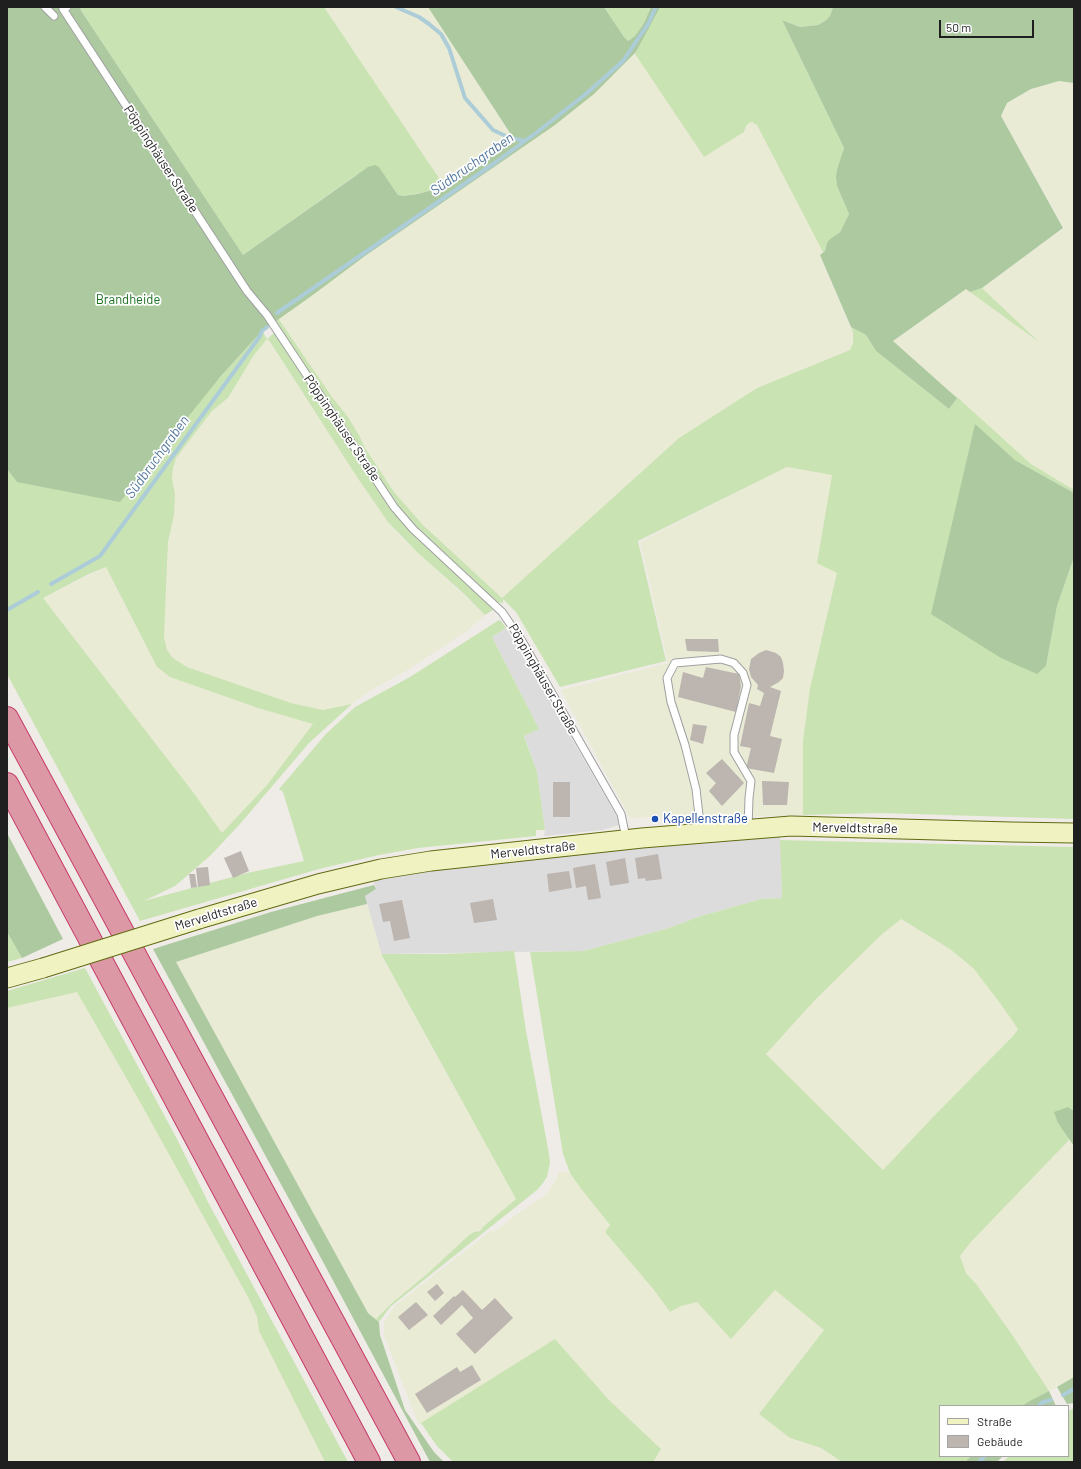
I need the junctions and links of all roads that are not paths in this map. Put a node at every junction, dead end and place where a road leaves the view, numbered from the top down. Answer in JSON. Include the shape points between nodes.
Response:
{"nodes":[{"id":1,"x":45,"y":7,"type":"edge"},
{"id":2,"x":67,"y":7,"type":"edge"},
{"id":3,"x":54,"y":16,"type":"dead end"},
{"id":4,"x":7,"y":718,"type":"edge"},
{"id":5,"x":7,"y":784,"type":"edge"},
{"id":6,"x":748,"y":830,"type":"junction"},
{"id":7,"x":1074,"y":833,"type":"edge"},
{"id":8,"x":701,"y":834,"type":"junction"},
{"id":9,"x":627,"y":840,"type":"junction"},
{"id":10,"x":7,"y":978,"type":"edge"},
{"id":11,"x":369,"y":1462,"type":"edge"},
{"id":12,"x":408,"y":1462,"type":"edge"}],
"edges":[{"from":1,"to":3,"type":"lane"},
{"from":2,"to":9,"type":"lane","name":"Pöppinghäuser Straße","via":[[63,9],[239,278],[394,507],[413,529],[502,612],[522,641],[621,814]]},
{"from":4,"to":12,"type":"highway"},
{"from":5,"to":11,"type":"highway"},
{"from":6,"to":7,"type":"street","name":"Merveldtstraße","via":[[791,826]]},
{"from":6,"to":8,"type":"street","name":"Merveldtstraße"},
{"from":6,"to":8,"type":"lane","via":[[751,781],[734,752],[734,735],[747,685],[743,673],[734,663],[721,659],[675,663],[667,678],[671,702],[696,789]]},
{"from":8,"to":9,"type":"street","name":"Merveldtstraße"},
{"from":9,"to":10,"type":"street","name":"Merveldtstraße","bridge":true,"via":[[431,861],[381,869],[318,884]]}]}
